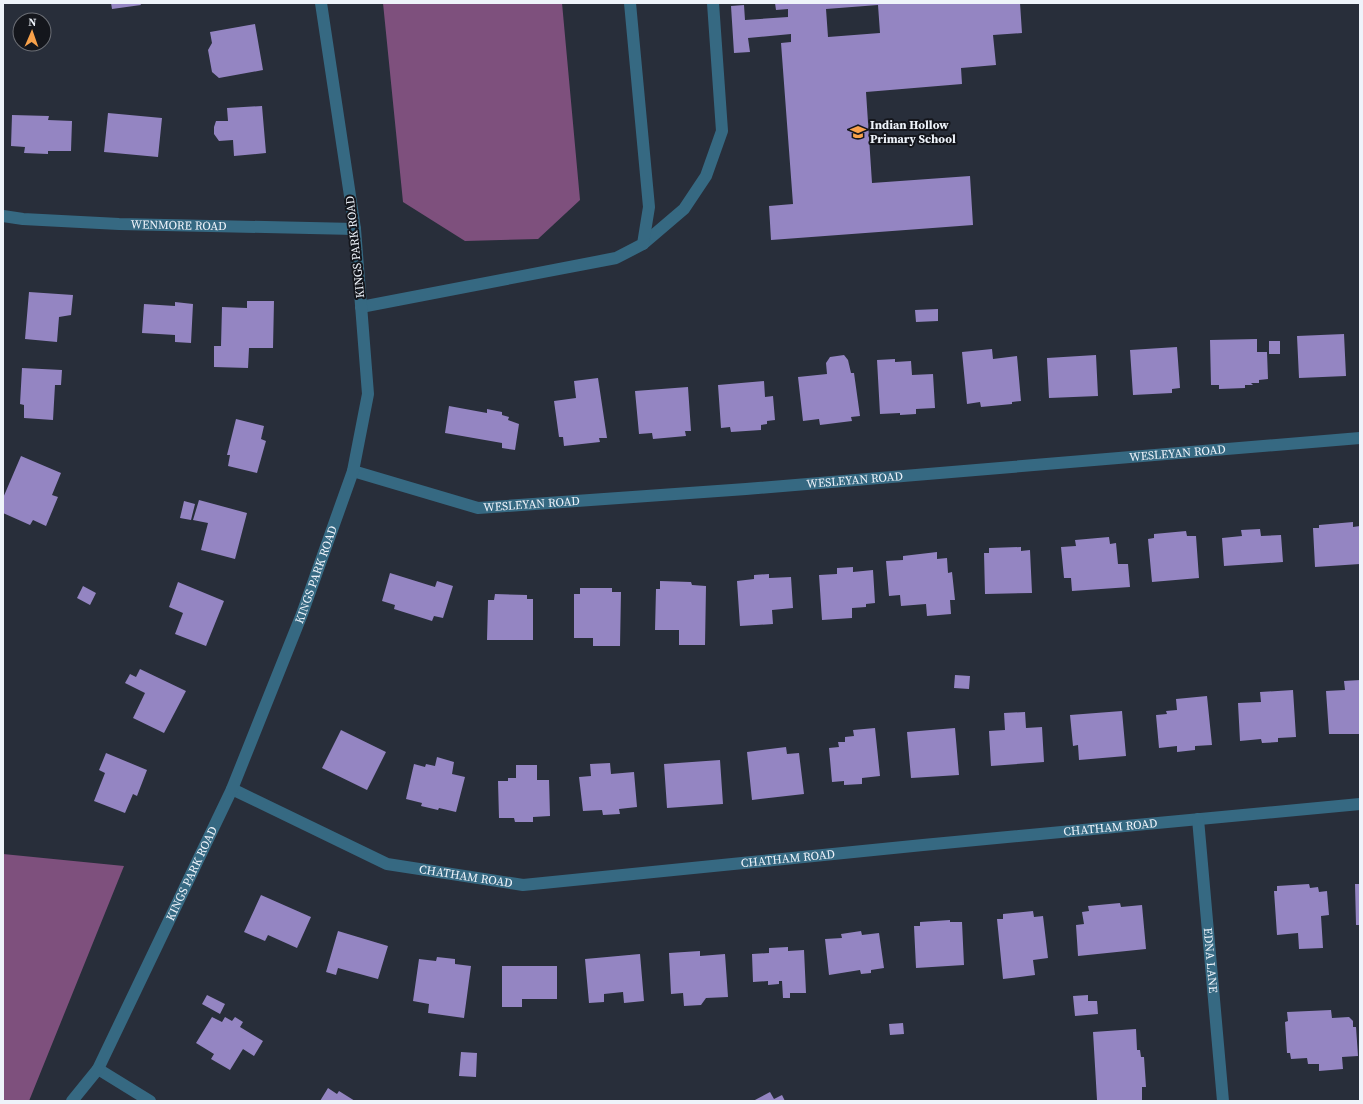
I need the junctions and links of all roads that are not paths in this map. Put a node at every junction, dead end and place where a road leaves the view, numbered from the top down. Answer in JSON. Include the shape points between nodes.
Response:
{"nodes":[{"id":1,"x":321,"y":3,"type":"edge"},
{"id":2,"x":630,"y":3,"type":"edge"},
{"id":3,"x":712,"y":3,"type":"edge"},
{"id":4,"x":3,"y":216,"type":"edge"},
{"id":5,"x":355,"y":229,"type":"junction"},
{"id":6,"x":643,"y":244,"type":"junction"},
{"id":7,"x":361,"y":307,"type":"junction"},
{"id":8,"x":1360,"y":438,"type":"edge"},
{"id":9,"x":353,"y":471,"type":"junction"},
{"id":10,"x":232,"y":789,"type":"junction"},
{"id":11,"x":1360,"y":804,"type":"edge"},
{"id":12,"x":1198,"y":819,"type":"junction"},
{"id":13,"x":98,"y":1069,"type":"junction"},
{"id":14,"x":72,"y":1101,"type":"edge"},
{"id":15,"x":150,"y":1101,"type":"edge"},
{"id":16,"x":1223,"y":1101,"type":"edge"}],
"edges":[{"from":1,"to":5,"type":"street","name":"KINGS PARK ROAD"},
{"from":2,"to":6,"type":"street","via":[[649,207]]},
{"from":3,"to":6,"type":"street","via":[[722,131],[706,176],[684,209]]},
{"from":4,"to":5,"type":"street","name":"WENMORE ROAD","via":[[119,224]]},
{"from":5,"to":7,"type":"street","name":"KINGS PARK ROAD"},
{"from":6,"to":7,"type":"street","via":[[616,258]]},
{"from":7,"to":9,"type":"street","name":"KINGS PARK ROAD","via":[[368,394]]},
{"from":8,"to":9,"type":"street","name":"WESLEYAN ROAD","via":[[746,489],[478,508]]},
{"from":9,"to":10,"type":"street","name":"KINGS PARK ROAD","via":[[302,614]]},
{"from":10,"to":12,"type":"street","name":"CHATHAM ROAD","via":[[387,864],[523,885]]},
{"from":10,"to":13,"type":"street","name":"KINGS PARK ROAD"},
{"from":11,"to":12,"type":"street","name":"CHATHAM ROAD"},
{"from":12,"to":16,"type":"street","name":"EDNA LANE"},
{"from":13,"to":14,"type":"street","name":"KINGS PARK ROAD"},
{"from":13,"to":15,"type":"street"}]}
